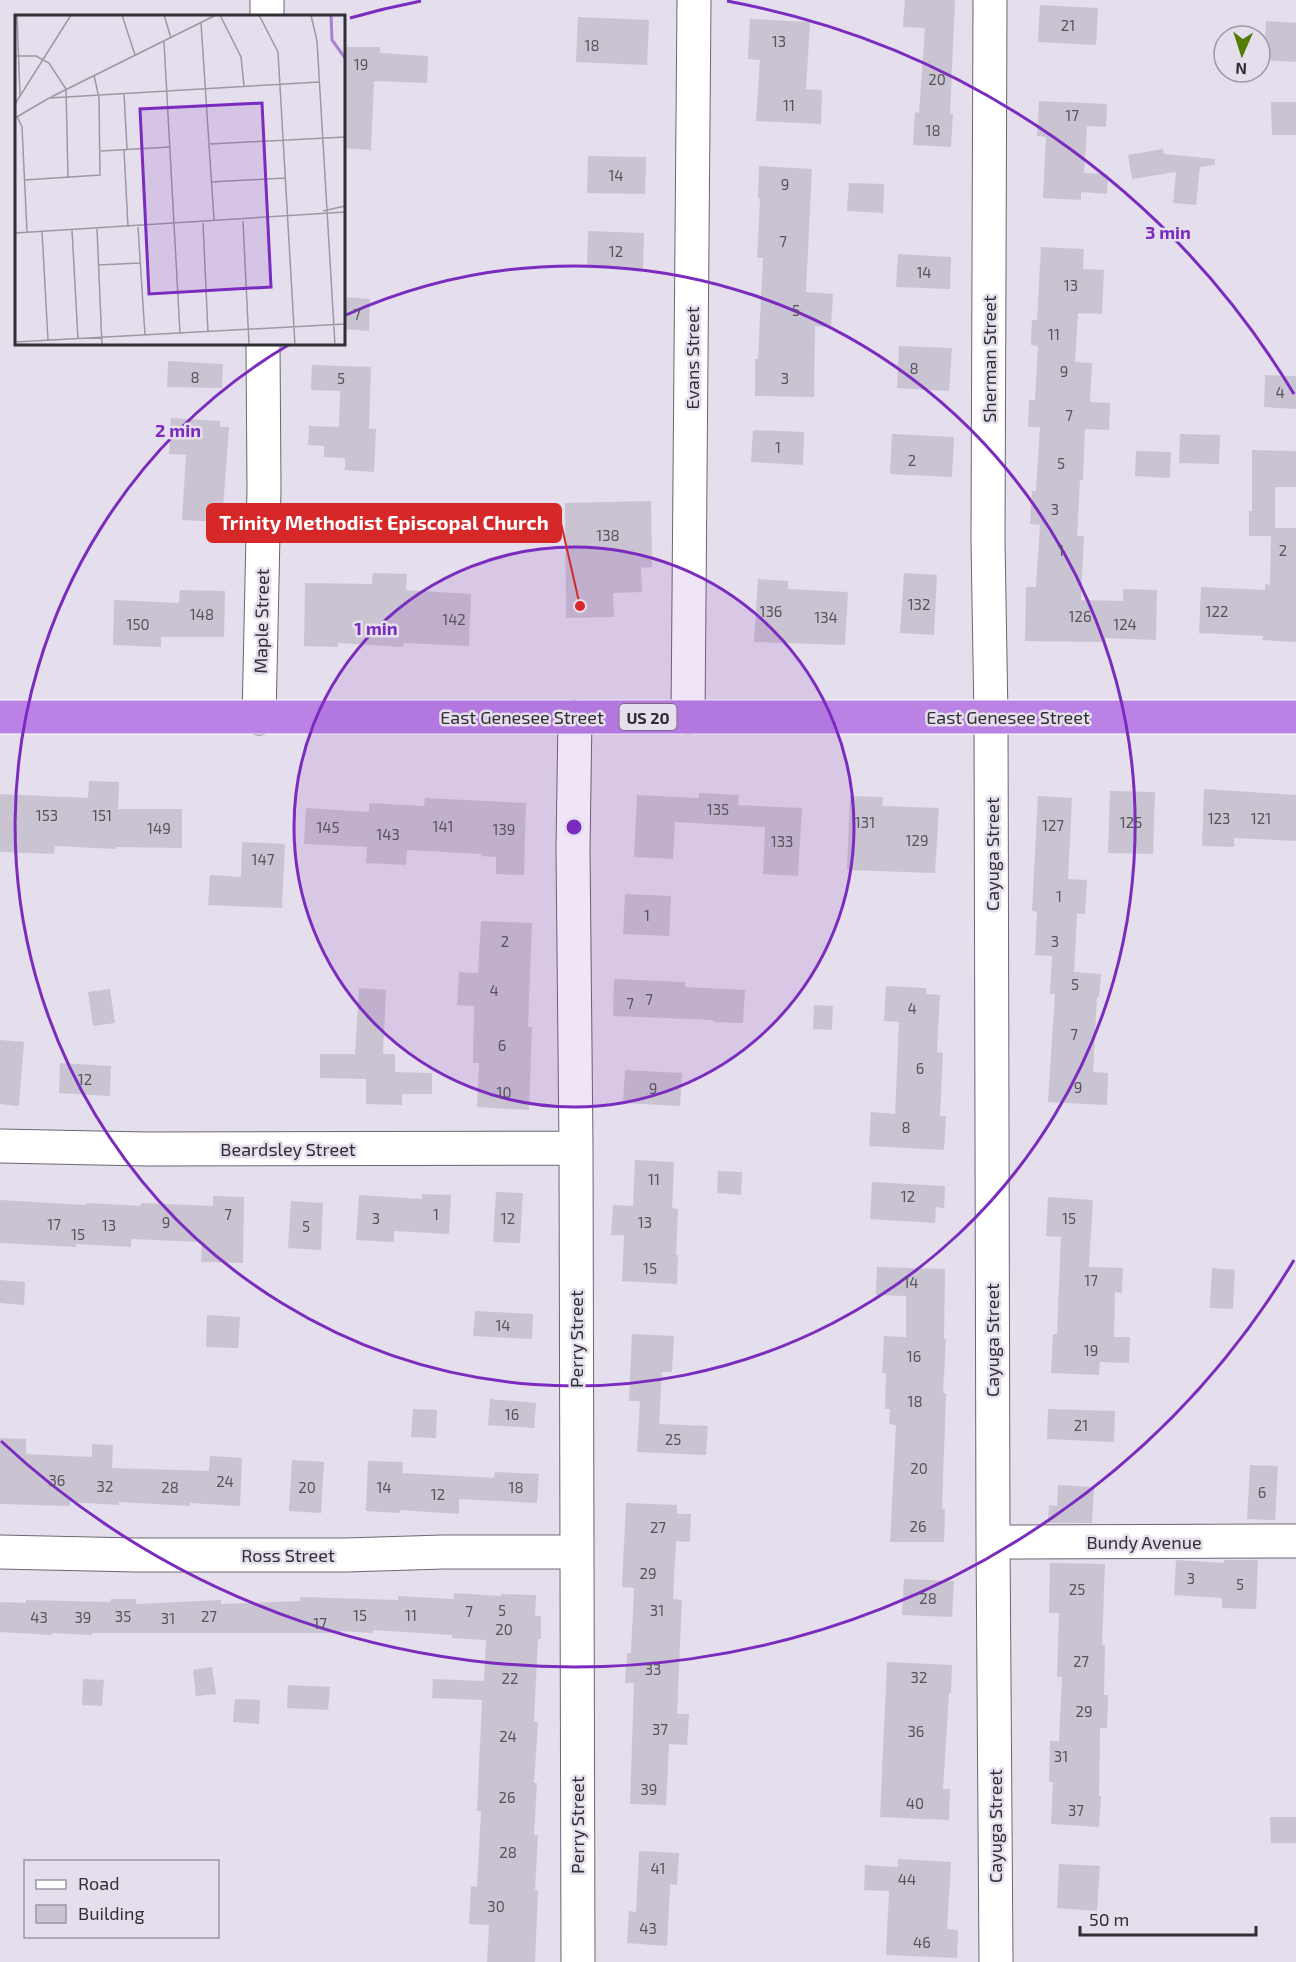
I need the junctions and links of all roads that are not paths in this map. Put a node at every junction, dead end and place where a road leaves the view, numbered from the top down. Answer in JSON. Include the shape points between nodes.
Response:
{"nodes":[{"id":1,"x":694,"y":0,"type":"edge"},
{"id":2,"x":990,"y":0,"type":"edge"},
{"id":3,"x":263,"y":345,"type":"edge"},
{"id":4,"x":0,"y":717,"type":"edge"},
{"id":5,"x":575,"y":717,"type":"junction"},
{"id":6,"x":688,"y":717,"type":"junction"},
{"id":7,"x":991,"y":717,"type":"junction"},
{"id":8,"x":1296,"y":717,"type":"edge"},
{"id":9,"x":259,"y":718,"type":"junction"},
{"id":10,"x":0,"y":1146,"type":"edge"},
{"id":11,"x":576,"y":1148,"type":"junction"},
{"id":12,"x":1296,"y":1541,"type":"edge"},
{"id":13,"x":993,"y":1542,"type":"junction"},
{"id":14,"x":0,"y":1552,"type":"edge"},
{"id":15,"x":576,"y":1552,"type":"junction"},
{"id":16,"x":578,"y":1962,"type":"edge"},
{"id":17,"x":996,"y":1962,"type":"edge"}],
"edges":[{"from":1,"to":6,"type":"street","name":"Evans Street"},
{"from":2,"to":7,"type":"street","name":"Sherman Street"},
{"from":3,"to":9,"type":"street","name":"Maple Street"},
{"from":4,"to":9,"type":"highway","name":"East Genesee Street","number":"US 20"},
{"from":5,"to":6,"type":"highway","name":"East Genesee Street","number":"US 20"},
{"from":5,"to":9,"type":"highway","name":"East Genesee Street","number":"US 20"},
{"from":5,"to":11,"type":"street","name":"Perry Street"},
{"from":6,"to":7,"type":"highway","name":"East Genesee Street","number":"US 20"},
{"from":7,"to":8,"type":"highway","name":"East Genesee Street","number":"US 20"},
{"from":7,"to":13,"type":"street","name":"Cayuga Street"},
{"from":10,"to":11,"type":"street","name":"Beardsley Street"},
{"from":11,"to":15,"type":"street","name":"Perry Street"},
{"from":12,"to":13,"type":"street","name":"Bundy Avenue"},
{"from":13,"to":17,"type":"street","name":"Cayuga Street"},
{"from":14,"to":15,"type":"street","name":"Ross Street"},
{"from":15,"to":16,"type":"street","name":"Perry Street"}]}
